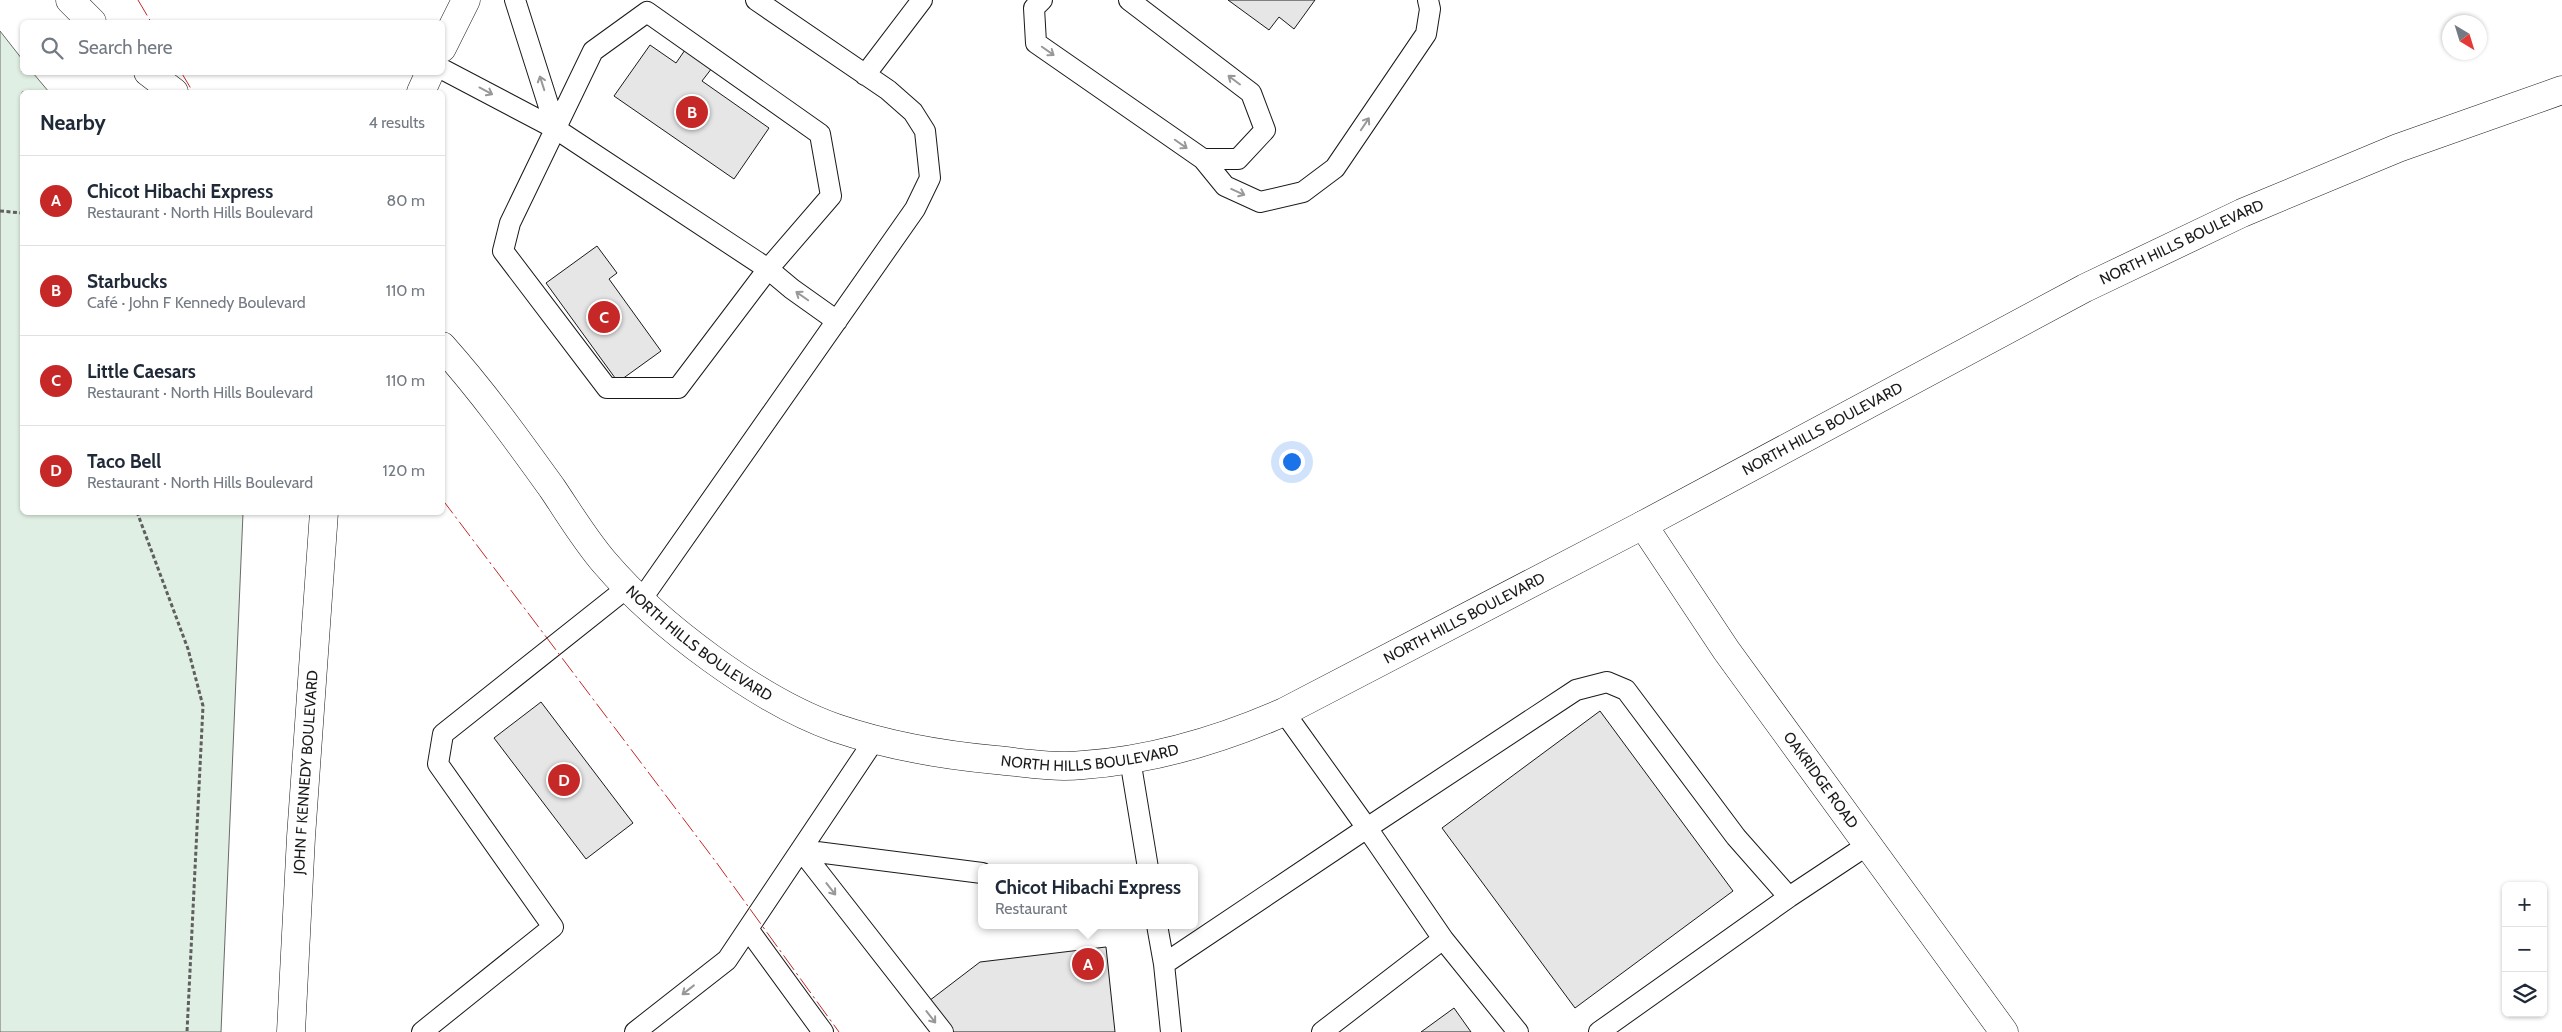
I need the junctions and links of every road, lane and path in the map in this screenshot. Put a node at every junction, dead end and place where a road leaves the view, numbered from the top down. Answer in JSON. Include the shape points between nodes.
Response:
{"nodes":[{"id":1,"x":70,"y":0,"type":"edge"},
{"id":2,"x":466,"y":0,"type":"edge"},
{"id":3,"x":515,"y":0,"type":"edge"},
{"id":4,"x":756,"y":0,"type":"edge"},
{"id":5,"x":922,"y":0,"type":"edge"},
{"id":6,"x":1129,"y":0,"type":"edge"},
{"id":7,"x":1428,"y":0,"type":"edge"},
{"id":8,"x":1034,"y":3,"type":"edge"},
{"id":9,"x":90,"y":20,"type":"edge"},
{"id":10,"x":445,"y":42,"type":"edge"},
{"id":11,"x":445,"y":71,"type":"edge"},
{"id":12,"x":152,"y":75,"type":"edge"},
{"id":13,"x":429,"y":75,"type":"edge"},
{"id":14,"x":865,"y":75,"type":"junction"},
{"id":15,"x":171,"y":90,"type":"edge"},
{"id":16,"x":422,"y":90,"type":"edge"},
{"id":17,"x":2562,"y":90,"type":"edge"},
{"id":18,"x":556,"y":130,"type":"junction"},
{"id":19,"x":1203,"y":159,"type":"junction"},
{"id":20,"x":0,"y":211,"type":"edge"},
{"id":21,"x":20,"y":213,"type":"edge"},
{"id":22,"x":768,"y":269,"type":"junction"},
{"id":23,"x":837,"y":321,"type":"junction"},
{"id":24,"x":445,"y":349,"type":"edge"},
{"id":25,"x":139,"y":515,"type":"edge"},
{"id":26,"x":324,"y":515,"type":"edge"},
{"id":27,"x":1643,"y":524,"type":"junction"},
{"id":28,"x":635,"y":594,"type":"junction"},
{"id":29,"x":1284,"y":712,"type":"junction"},
{"id":30,"x":875,"y":739,"type":"junction"},
{"id":31,"x":1130,"y":760,"type":"junction"},
{"id":32,"x":1367,"y":828,"type":"junction"},
{"id":33,"x":1869,"y":844,"type":"junction"},
{"id":34,"x":801,"y":850,"type":"junction"},
{"id":35,"x":1147,"y":864,"type":"edge"},
{"id":36,"x":978,"y":872,"type":"edge"},
{"id":37,"x":1789,"y":897,"type":"junction"},
{"id":38,"x":748,"y":929,"type":"junction"},
{"id":39,"x":1159,"y":929,"type":"edge"},
{"id":40,"x":1443,"y":939,"type":"junction"},
{"id":41,"x":1164,"y":964,"type":"junction"},
{"id":42,"x":187,"y":1032,"type":"edge"},
{"id":43,"x":291,"y":1032,"type":"edge"},
{"id":44,"x":422,"y":1032,"type":"edge"},
{"id":45,"x":635,"y":1032,"type":"edge"},
{"id":46,"x":823,"y":1032,"type":"edge"},
{"id":47,"x":942,"y":1032,"type":"edge"},
{"id":48,"x":1170,"y":1032,"type":"edge"},
{"id":49,"x":1322,"y":1032,"type":"edge"},
{"id":50,"x":1518,"y":1032,"type":"edge"},
{"id":51,"x":1598,"y":1032,"type":"edge"},
{"id":52,"x":2004,"y":1032,"type":"edge"}],
"edges":[{"from":1,"to":9,"type":"street"},
{"from":2,"to":10,"type":"street"},
{"from":18,"to":3,"type":"lane","one_way":true},
{"from":4,"to":14,"type":"lane"},
{"from":5,"to":14,"type":"lane"},
{"from":19,"to":6,"type":"lane","one_way":true,"via":[[1238,159],[1265,130],[1251,93]]},
{"from":19,"to":7,"type":"lane","one_way":true,"via":[[1225,186],[1260,202],[1303,192],[1336,168],[1426,34],[1430,9]]},
{"from":8,"to":19,"type":"lane","one_way":true,"via":[[1036,43]]},
{"from":11,"to":18,"type":"lane","one_way":true},
{"from":12,"to":15,"type":"street"},
{"from":13,"to":16,"type":"street"},
{"from":14,"to":23,"type":"lane","via":[[913,112],[925,131],[930,178],[915,209]]},
{"from":17,"to":27,"type":"street","name":"NORTH HILLS BOULEVARD","via":[[2398,148],[2242,213],[2086,288]]},
{"from":18,"to":22,"type":"lane"},
{"from":18,"to":22,"type":"lane","via":[[510,223],[503,251],[607,388],[678,388]]},
{"from":18,"to":22,"type":"lane","via":[[593,51],[647,12],[820,134],[831,196]]},
{"from":20,"to":21,"type":"path"},
{"from":23,"to":22,"type":"lane","one_way":true},
{"from":23,"to":28,"type":"lane"},
{"from":24,"to":28,"type":"street","name":"NORTH HILLS BOULEVARD","via":[[488,398],[604,562]]},
{"from":25,"to":42,"type":"path","via":[[188,649],[202,706]]},
{"from":26,"to":43,"type":"street","name":"JOHN F KENNEDY BOULEVARD"},
{"from":27,"to":29,"type":"street","name":"NORTH HILLS BOULEVARD"},
{"from":27,"to":33,"type":"street","name":"OAKRIDGE ROAD","via":[[1726,650]]},
{"from":28,"to":30,"type":"street","name":"NORTH HILLS BOULEVARD","via":[[698,649],[774,699],[836,728]]},
{"from":28,"to":44,"type":"lane","via":[[443,734],[438,764],[553,926]]},
{"from":29,"to":31,"type":"street","name":"NORTH HILLS BOULEVARD","via":[[1234,734]]},
{"from":29,"to":32,"type":"lane"},
{"from":30,"to":31,"type":"street","name":"NORTH HILLS BOULEVARD","via":[[940,755],[1040,765],[1070,766]]},
{"from":30,"to":34,"type":"lane"},
{"from":31,"to":35,"type":"lane"},
{"from":32,"to":37,"type":"lane","via":[[1576,690],[1607,682],[1626,690],[1736,837]]},
{"from":32,"to":40,"type":"lane"},
{"from":32,"to":41,"type":"lane"},
{"from":33,"to":37,"type":"lane"},
{"from":33,"to":52,"type":"street","name":"OAKRIDGE ROAD"},
{"from":34,"to":36,"type":"lane"},
{"from":34,"to":38,"type":"lane"},
{"from":34,"to":47,"type":"lane","one_way":true},
{"from":37,"to":51,"type":"lane"},
{"from":38,"to":45,"type":"lane","one_way":true,"via":[[727,960]]},
{"from":38,"to":46,"type":"lane"},
{"from":39,"to":41,"type":"lane"},
{"from":40,"to":49,"type":"lane"},
{"from":40,"to":50,"type":"lane"},
{"from":41,"to":48,"type":"lane"}]}
